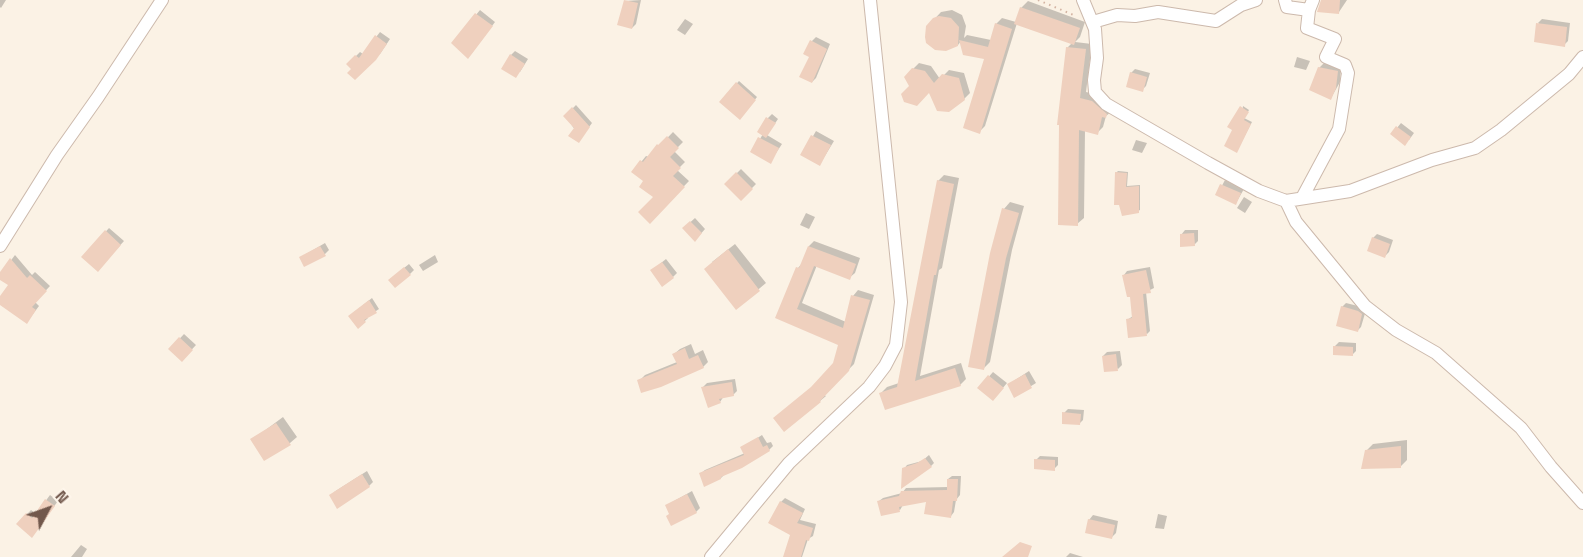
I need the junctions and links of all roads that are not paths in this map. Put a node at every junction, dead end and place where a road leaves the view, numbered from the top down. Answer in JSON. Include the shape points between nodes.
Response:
{"nodes":[{"id":1,"x":162,"y":0,"type":"edge"},
{"id":2,"x":870,"y":0,"type":"edge"},
{"id":3,"x":1083,"y":0,"type":"edge"},
{"id":4,"x":1256,"y":0,"type":"edge"},
{"id":5,"x":1285,"y":0,"type":"edge"},
{"id":6,"x":1311,"y":5,"type":"edge"},
{"id":7,"x":1093,"y":22,"type":"junction"},
{"id":8,"x":1583,"y":57,"type":"edge"},
{"id":9,"x":1302,"y":198,"type":"junction"},
{"id":10,"x":1286,"y":201,"type":"junction"},
{"id":11,"x":0,"y":246,"type":"edge"},
{"id":12,"x":1583,"y":502,"type":"edge"},
{"id":13,"x":711,"y":557,"type":"edge"}],
"edges":[{"from":1,"to":11,"type":"street"},
{"from":2,"to":13,"type":"street","via":[[901,302],[896,345],[869,387],[789,463]]},
{"from":3,"to":7,"type":"street"},
{"from":4,"to":7,"type":"street","via":[[1216,21],[1158,12],[1117,15]]},
{"from":5,"to":6,"type":"street","via":[[1287,7]]},
{"from":6,"to":9,"type":"street","via":[[1306,27],[1335,39],[1326,57],[1345,65],[1348,73],[1339,129]]},
{"from":7,"to":10,"type":"street","via":[[1095,92],[1106,104],[1259,191]]},
{"from":8,"to":9,"type":"street","via":[[1569,74],[1475,148],[1350,191]]},
{"from":9,"to":10,"type":"street"},
{"from":10,"to":12,"type":"street","via":[[1296,222],[1365,306],[1436,353],[1521,428]]}]}
